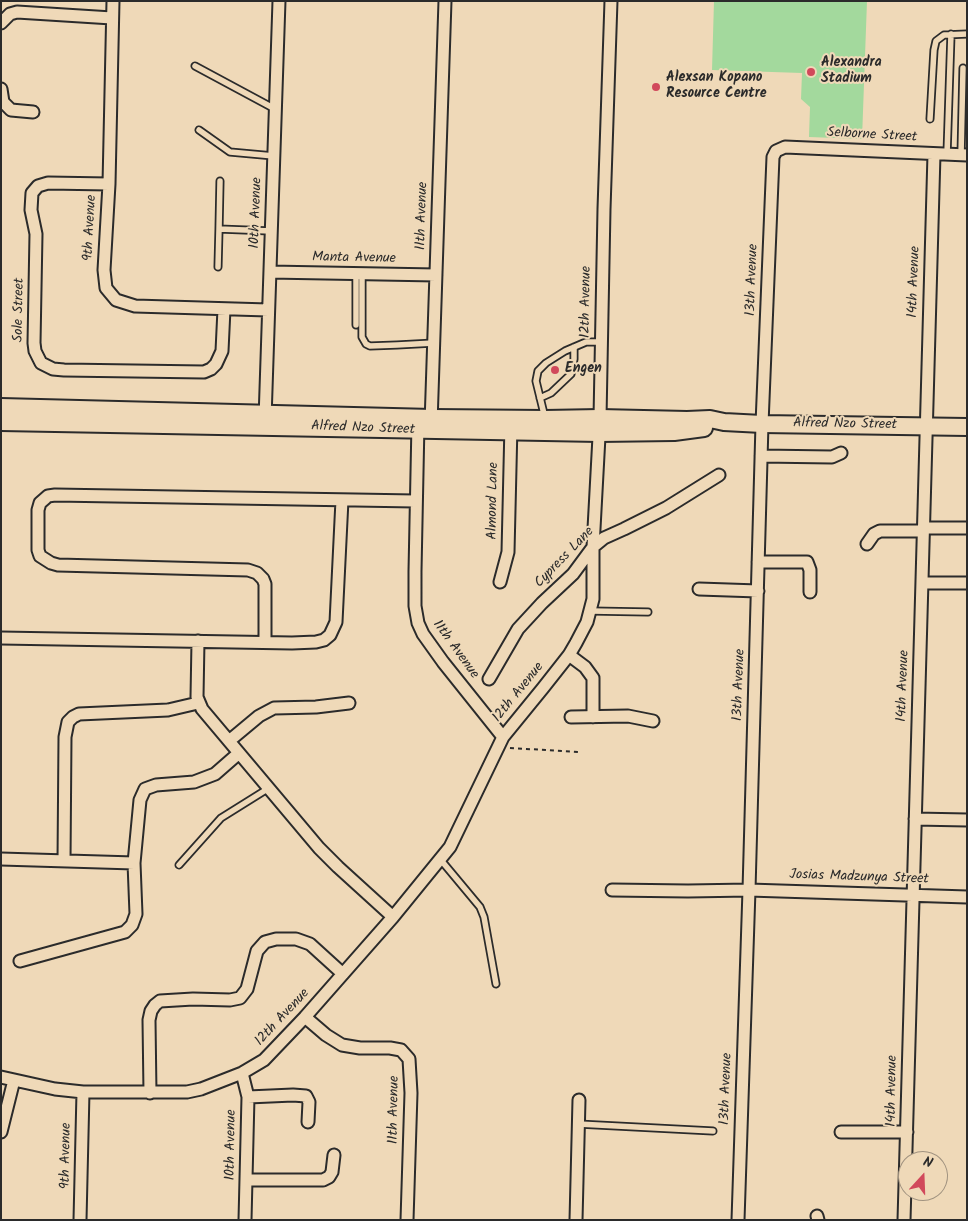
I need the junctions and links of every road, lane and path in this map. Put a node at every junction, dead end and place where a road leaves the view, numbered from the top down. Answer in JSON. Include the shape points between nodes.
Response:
{"nodes":[{"id":1,"x":113,"y":1,"type":"edge"},
{"id":2,"x":279,"y":1,"type":"edge"},
{"id":3,"x":444,"y":1,"type":"edge"},
{"id":4,"x":610,"y":1,"type":"edge"},
{"id":5,"x":112,"y":18,"type":"junction"},
{"id":6,"x":1,"y":23,"type":"edge"},
{"id":7,"x":951,"y":34,"type":"junction"},
{"id":8,"x":967,"y":34,"type":"edge"},
{"id":9,"x":195,"y":66,"type":"dead end"},
{"id":10,"x":963,"y":68,"type":"dead end"},
{"id":11,"x":1,"y":89,"type":"edge"},
{"id":12,"x":275,"y":109,"type":"junction"},
{"id":13,"x":34,"y":112,"type":"dead end"},
{"id":14,"x":930,"y":119,"type":"dead end"},
{"id":15,"x":199,"y":130,"type":"dead end"},
{"id":16,"x":776,"y":151,"type":"joint"},
{"id":17,"x":934,"y":154,"type":"junction"},
{"id":18,"x":947,"y":154,"type":"junction"},
{"id":19,"x":964,"y":155,"type":"edge"},
{"id":20,"x":274,"y":156,"type":"junction"},
{"id":21,"x":220,"y":181,"type":"dead end"},
{"id":22,"x":109,"y":184,"type":"junction"},
{"id":23,"x":220,"y":229,"type":"junction"},
{"id":24,"x":271,"y":231,"type":"junction"},
{"id":25,"x":218,"y":267,"type":"dead end"},
{"id":26,"x":270,"y":272,"type":"junction"},
{"id":27,"x":359,"y":274,"type":"junction"},
{"id":28,"x":436,"y":275,"type":"junction"},
{"id":29,"x":224,"y":309,"type":"junction"},
{"id":30,"x":268,"y":310,"type":"junction"},
{"id":31,"x":356,"y":325,"type":"dead end"},
{"id":32,"x":602,"y":342,"type":"junction"},
{"id":33,"x":434,"y":343,"type":"junction"},
{"id":34,"x":574,"y":347,"type":"junction"},
{"id":35,"x":540,"y":398,"type":"junction"},
{"id":36,"x":1,"y":407,"type":"edge"},
{"id":37,"x":265,"y":420,"type":"junction"},
{"id":38,"x":1,"y":422,"type":"edge"},
{"id":39,"x":762,"y":424,"type":"junction"},
{"id":40,"x":425,"y":425,"type":"junction"},
{"id":41,"x":600,"y":425,"type":"junction"},
{"id":42,"x":511,"y":426,"type":"junction"},
{"id":43,"x":545,"y":426,"type":"junction"},
{"id":44,"x":926,"y":426,"type":"junction"},
{"id":45,"x":967,"y":427,"type":"edge"},
{"id":46,"x":841,"y":453,"type":"dead end"},
{"id":47,"x":761,"y":456,"type":"junction"},
{"id":48,"x":719,"y":475,"type":"dead end"},
{"id":49,"x":342,"y":500,"type":"junction"},
{"id":50,"x":415,"y":501,"type":"junction"},
{"id":51,"x":967,"y":528,"type":"edge"},
{"id":52,"x":924,"y":529,"type":"junction"},
{"id":53,"x":867,"y":544,"type":"dead end"},
{"id":54,"x":593,"y":547,"type":"junction"},
{"id":55,"x":758,"y":562,"type":"junction"},
{"id":56,"x":500,"y":582,"type":"dead end"},
{"id":57,"x":922,"y":583,"type":"junction"},
{"id":58,"x":967,"y":583,"type":"edge"},
{"id":59,"x":699,"y":589,"type":"dead end"},
{"id":60,"x":758,"y":591,"type":"junction"},
{"id":61,"x":810,"y":592,"type":"dead end"},
{"id":62,"x":591,"y":611,"type":"junction"},
{"id":63,"x":648,"y":612,"type":"dead end"},
{"id":64,"x":1,"y":638,"type":"edge"},
{"id":65,"x":198,"y":641,"type":"junction"},
{"id":66,"x":265,"y":641,"type":"junction"},
{"id":67,"x":569,"y":655,"type":"junction"},
{"id":68,"x":489,"y":680,"type":"dead end"},
{"id":69,"x":198,"y":703,"type":"junction"},
{"id":70,"x":349,"y":703,"type":"dead end"},
{"id":71,"x":572,"y":716,"type":"dead end"},
{"id":72,"x":593,"y":717,"type":"junction"},
{"id":73,"x":653,"y":721,"type":"dead end"},
{"id":74,"x":503,"y":737,"type":"junction"},
{"id":75,"x":230,"y":741,"type":"junction"},
{"id":76,"x":498,"y":747,"type":"junction"},
{"id":77,"x":580,"y":752,"type":"dead end"},
{"id":78,"x":239,"y":753,"type":"junction"},
{"id":79,"x":269,"y":788,"type":"junction"},
{"id":80,"x":915,"y":820,"type":"junction"},
{"id":81,"x":967,"y":820,"type":"edge"},
{"id":82,"x":1,"y":859,"type":"edge"},
{"id":83,"x":440,"y":860,"type":"junction"},
{"id":84,"x":64,"y":861,"type":"junction"},
{"id":85,"x":134,"y":863,"type":"junction"},
{"id":86,"x":179,"y":865,"type":"dead end"},
{"id":87,"x":612,"y":890,"type":"dead end"},
{"id":88,"x":749,"y":890,"type":"junction"},
{"id":89,"x":914,"y":895,"type":"junction"},
{"id":90,"x":967,"y":897,"type":"edge"},
{"id":91,"x":393,"y":917,"type":"junction"},
{"id":92,"x":20,"y":961,"type":"dead end"},
{"id":93,"x":343,"y":974,"type":"junction"},
{"id":94,"x":496,"y":984,"type":"dead end"},
{"id":95,"x":305,"y":1017,"type":"junction"},
{"id":96,"x":242,"y":1073,"type":"junction"},
{"id":97,"x":1,"y":1077,"type":"edge"},
{"id":98,"x":14,"y":1080,"type":"junction"},
{"id":99,"x":83,"y":1092,"type":"junction"},
{"id":100,"x":150,"y":1093,"type":"junction"},
{"id":101,"x":248,"y":1097,"type":"junction"},
{"id":102,"x":579,"y":1100,"type":"dead end"},
{"id":103,"x":308,"y":1122,"type":"dead end"},
{"id":104,"x":578,"y":1124,"type":"junction"},
{"id":105,"x":1,"y":1132,"type":"edge"},
{"id":106,"x":713,"y":1132,"type":"dead end"},
{"id":107,"x":841,"y":1132,"type":"dead end"},
{"id":108,"x":907,"y":1132,"type":"junction"},
{"id":109,"x":334,"y":1155,"type":"dead end"},
{"id":110,"x":246,"y":1180,"type":"junction"},
{"id":111,"x":80,"y":1220,"type":"edge"},
{"id":112,"x":245,"y":1220,"type":"edge"},
{"id":113,"x":407,"y":1220,"type":"edge"},
{"id":114,"x":576,"y":1220,"type":"edge"},
{"id":115,"x":738,"y":1220,"type":"edge"},
{"id":116,"x":904,"y":1220,"type":"edge"}],
"edges":[{"from":1,"to":5,"type":"street","name":"9th Avenue"},
{"from":2,"to":12,"type":"street","name":"10th Avenue"},
{"from":3,"to":28,"type":"street","name":"11th Avenue"},
{"from":4,"to":32,"type":"street","name":"12th Avenue"},
{"from":5,"to":6,"type":"street","via":[[17,12]]},
{"from":5,"to":22,"type":"street","name":"9th Avenue"},
{"from":7,"to":8,"type":"lane"},
{"from":7,"to":14,"type":"lane","via":[[941,36],[935,44]]},
{"from":7,"to":18,"type":"lane"},
{"from":9,"to":12,"type":"lane"},
{"from":10,"to":19,"type":"lane"},
{"from":11,"to":13,"type":"street","via":[[3,102],[11,110]]},
{"from":12,"to":20,"type":"street","name":"10th Avenue"},
{"from":15,"to":20,"type":"lane","via":[[230,152]]},
{"from":16,"to":17,"type":"street","name":"Selborne Street","via":[[785,147]]},
{"from":16,"to":39,"type":"street","name":"13th Avenue","via":[[772,163]]},
{"from":17,"to":18,"type":"street","name":"Selborne Street"},
{"from":17,"to":44,"type":"street","name":"14th Avenue"},
{"from":18,"to":19,"type":"street","name":"Selborne Street"},
{"from":20,"to":24,"type":"street","name":"10th Avenue"},
{"from":21,"to":23,"type":"lane"},
{"from":22,"to":29,"type":"street","name":"9th Avenue","via":[[104,270],[110,295],[135,306]]},
{"from":22,"to":29,"type":"street","name":"Sole Street","via":[[48,184],[38,186],[32,193],[30,204],[36,240],[34,343],[41,363],[64,370],[204,372],[216,364],[222,351]]},
{"from":23,"to":24,"type":"lane"},
{"from":23,"to":25,"type":"lane"},
{"from":24,"to":26,"type":"street","name":"10th Avenue"},
{"from":26,"to":27,"type":"street","name":"Manta Avenue"},
{"from":26,"to":30,"type":"street","name":"10th Avenue"},
{"from":27,"to":28,"type":"street","name":"Manta Avenue"},
{"from":27,"to":31,"type":"lane"},
{"from":27,"to":33,"type":"lane","via":[[362,338],[366,344]]},
{"from":28,"to":33,"type":"street","name":"11th Avenue"},
{"from":29,"to":30,"type":"street","name":"9th Avenue"},
{"from":30,"to":37,"type":"street","name":"10th Avenue"},
{"from":32,"to":34,"type":"lane","via":[[586,342]]},
{"from":32,"to":41,"type":"street","name":"12th Avenue"},
{"from":33,"to":40,"type":"street","name":"11th Avenue"},
{"from":34,"to":35,"type":"lane","via":[[571,374],[552,393]]},
{"from":34,"to":35,"type":"lane","via":[[558,354],[538,371],[536,381]]},
{"from":35,"to":43,"type":"lane"},
{"from":36,"to":37,"type":"street","name":"Alfred Nzo Street"},
{"from":37,"to":38,"type":"street","name":"Alfred Nzo Street"},
{"from":37,"to":40,"type":"street","name":"Alfred Nzo Street"},
{"from":39,"to":41,"type":"street","name":"Alfred Nzo Street","via":[[714,419]]},
{"from":39,"to":44,"type":"street","name":"Alfred Nzo Street"},
{"from":39,"to":47,"type":"street","name":"13th Avenue"},
{"from":40,"to":42,"type":"street","name":"Alfred Nzo Street"},
{"from":40,"to":50,"type":"street","name":"11th Avenue"},
{"from":41,"to":43,"type":"street","name":"Alfred Nzo Street"},
{"from":41,"to":54,"type":"street","name":"12th Avenue"},
{"from":42,"to":43,"type":"street","name":"Alfred Nzo Street"},
{"from":42,"to":56,"type":"street","name":"Almond Lane","via":[[508,552]]},
{"from":44,"to":45,"type":"street","name":"Alfred Nzo Street"},
{"from":44,"to":52,"type":"street","name":"14th Avenue"},
{"from":46,"to":47,"type":"street","via":[[832,457]]},
{"from":47,"to":55,"type":"street","name":"13th Avenue"},
{"from":48,"to":54,"type":"street","name":"Cypress Lane"},
{"from":49,"to":50,"type":"street"},
{"from":49,"to":66,"type":"street","via":[[334,629],[330,635],[316,642]]},
{"from":49,"to":66,"type":"street","via":[[55,495],[40,503],[38,550],[40,556],[51,564],[248,570],[257,573],[265,584]]},
{"from":50,"to":74,"type":"street","name":"11th Avenue","via":[[415,606],[418,623],[443,662]]},
{"from":51,"to":52,"type":"street"},
{"from":52,"to":53,"type":"street","via":[[880,531]]},
{"from":52,"to":57,"type":"street","name":"14th Avenue"},
{"from":54,"to":62,"type":"street","name":"12th Avenue"},
{"from":54,"to":68,"type":"street","name":"Cypress Lane","via":[[573,574],[518,629]]},
{"from":55,"to":60,"type":"street","name":"13th Avenue"},
{"from":55,"to":61,"type":"street","via":[[807,562]]},
{"from":57,"to":58,"type":"street"},
{"from":57,"to":80,"type":"street","name":"14th Avenue"},
{"from":59,"to":60,"type":"street"},
{"from":60,"to":88,"type":"street","name":"13th Avenue"},
{"from":62,"to":63,"type":"lane"},
{"from":62,"to":67,"type":"street","name":"12th Avenue"},
{"from":64,"to":65,"type":"street"},
{"from":65,"to":66,"type":"street"},
{"from":65,"to":69,"type":"street"},
{"from":67,"to":72,"type":"street","via":[[593,678]]},
{"from":67,"to":74,"type":"street","name":"12th Avenue"},
{"from":69,"to":75,"type":"street"},
{"from":69,"to":84,"type":"street","via":[[168,710],[79,714],[68,722],[65,737]]},
{"from":70,"to":75,"type":"street","via":[[274,708],[259,716]]},
{"from":71,"to":72,"type":"street"},
{"from":72,"to":73,"type":"street","via":[[628,716]]},
{"from":74,"to":76,"type":"street","name":"12th Avenue"},
{"from":75,"to":78,"type":"street"},
{"from":76,"to":77,"type":"path"},
{"from":76,"to":83,"type":"street","name":"12th Avenue","via":[[456,837]]},
{"from":78,"to":79,"type":"street"},
{"from":78,"to":85,"type":"street","via":[[215,774],[203,779],[146,789],[140,800]]},
{"from":79,"to":86,"type":"lane","via":[[221,818]]},
{"from":79,"to":91,"type":"street","via":[[332,861]]},
{"from":80,"to":81,"type":"street"},
{"from":80,"to":89,"type":"street","name":"14th Avenue"},
{"from":82,"to":84,"type":"street"},
{"from":83,"to":91,"type":"street","name":"12th Avenue"},
{"from":83,"to":94,"type":"lane","via":[[480,907]]},
{"from":84,"to":85,"type":"street"},
{"from":85,"to":92,"type":"street","via":[[136,914],[125,932]]},
{"from":87,"to":88,"type":"street","name":"Josias Madzunya Street"},
{"from":88,"to":89,"type":"street","name":"Josias Madzunya Street"},
{"from":88,"to":115,"type":"street","name":"13th Avenue"},
{"from":89,"to":90,"type":"street","name":"Josias Madzunya Street"},
{"from":89,"to":108,"type":"street","name":"14th Avenue"},
{"from":91,"to":93,"type":"street","name":"12th Avenue"},
{"from":93,"to":95,"type":"street","name":"12th Avenue"},
{"from":93,"to":100,"type":"street","via":[[310,944],[276,938],[264,942],[257,951],[247,989],[240,998],[160,1001],[151,1011],[149,1020]]},
{"from":95,"to":96,"type":"street","name":"12th Avenue","via":[[271,1054]]},
{"from":95,"to":113,"type":"street","name":"11th Avenue","via":[[342,1045],[401,1050],[409,1058]]},
{"from":96,"to":100,"type":"street","name":"12th Avenue","via":[[195,1091]]},
{"from":96,"to":101,"type":"street","name":"10th Avenue"},
{"from":97,"to":98,"type":"street","name":"12th Avenue"},
{"from":98,"to":99,"type":"street","name":"12th Avenue"},
{"from":98,"to":105,"type":"street"},
{"from":99,"to":100,"type":"street","name":"12th Avenue"},
{"from":99,"to":111,"type":"street","name":"9th Avenue"},
{"from":101,"to":103,"type":"street","via":[[306,1096],[309,1102]]},
{"from":101,"to":110,"type":"street","name":"10th Avenue"},
{"from":102,"to":104,"type":"street"},
{"from":104,"to":106,"type":"lane"},
{"from":104,"to":114,"type":"street"},
{"from":107,"to":108,"type":"street"},
{"from":108,"to":116,"type":"street","name":"14th Avenue"},
{"from":109,"to":110,"type":"street","via":[[332,1172],[323,1180]]},
{"from":110,"to":112,"type":"street","name":"10th Avenue"}]}
